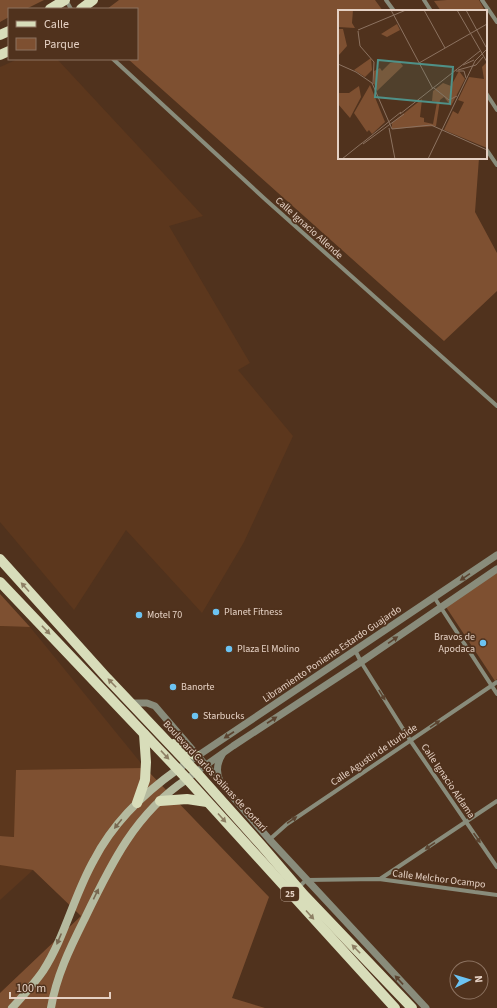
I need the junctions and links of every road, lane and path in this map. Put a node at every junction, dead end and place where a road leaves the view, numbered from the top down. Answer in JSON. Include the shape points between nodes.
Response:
{"nodes":[{"id":1,"x":66,"y":0,"type":"edge"},
{"id":2,"x":93,"y":0,"type":"edge"},
{"id":3,"x":386,"y":0,"type":"edge"},
{"id":4,"x":424,"y":0,"type":"edge"},
{"id":5,"x":482,"y":0,"type":"edge"},
{"id":6,"x":52,"y":8,"type":"edge"},
{"id":7,"x":82,"y":8,"type":"edge"},
{"id":8,"x":393,"y":10,"type":"edge"},
{"id":9,"x":430,"y":10,"type":"edge"},
{"id":10,"x":497,"y":22,"type":"edge"},
{"id":11,"x":114,"y":60,"type":"edge"},
{"id":12,"x":487,"y":95,"type":"edge"},
{"id":13,"x":497,"y":110,"type":"edge"},
{"id":14,"x":487,"y":150,"type":"edge"},
{"id":15,"x":497,"y":165,"type":"edge"},
{"id":16,"x":497,"y":406,"type":"edge"},
{"id":17,"x":497,"y":555,"type":"edge"},
{"id":18,"x":0,"y":559,"type":"edge"},
{"id":19,"x":497,"y":569,"type":"edge"},
{"id":20,"x":0,"y":582,"type":"edge"},
{"id":21,"x":434,"y":597,"type":"junction"},
{"id":22,"x":440,"y":607,"type":"junction"},
{"id":23,"x":354,"y":650,"type":"junction"},
{"id":24,"x":361,"y":662,"type":"junction"},
{"id":25,"x":497,"y":682,"type":"edge"},
{"id":26,"x":491,"y":686,"type":"junction"},
{"id":27,"x":497,"y":694,"type":"edge"},
{"id":28,"x":131,"y":703,"type":"junction"},
{"id":29,"x":157,"y":731,"type":"junction"},
{"id":30,"x":144,"y":734,"type":"junction"},
{"id":31,"x":410,"y":740,"type":"junction"},
{"id":32,"x":223,"y":753,"type":"junction"},
{"id":33,"x":197,"y":756,"type":"junction"},
{"id":34,"x":187,"y":763,"type":"junction"},
{"id":35,"x":205,"y":766,"type":"junction"},
{"id":36,"x":178,"y":769,"type":"junction"},
{"id":37,"x":196,"y":772,"type":"junction"},
{"id":38,"x":187,"y":779,"type":"junction"},
{"id":39,"x":223,"y":786,"type":"junction"},
{"id":40,"x":497,"y":800,"type":"edge"},
{"id":41,"x":160,"y":801,"type":"junction"},
{"id":42,"x":207,"y":802,"type":"junction"},
{"id":43,"x":137,"y":803,"type":"junction"},
{"id":44,"x":465,"y":822,"type":"junction"},
{"id":45,"x":266,"y":842,"type":"junction"},
{"id":46,"x":497,"y":867,"type":"edge"},
{"id":47,"x":379,"y":879,"type":"junction"},
{"id":48,"x":306,"y":880,"type":"junction"},
{"id":49,"x":298,"y":888,"type":"junction"},
{"id":50,"x":497,"y":895,"type":"edge"},
{"id":51,"x":12,"y":1008,"type":"edge"},
{"id":52,"x":51,"y":1008,"type":"edge"},
{"id":53,"x":395,"y":1008,"type":"edge"},
{"id":54,"x":412,"y":1008,"type":"edge"},
{"id":55,"x":426,"y":1008,"type":"edge"}],
"edges":[{"from":1,"to":6,"type":"main road"},
{"from":2,"to":7,"type":"main road"},
{"from":3,"to":8,"type":"street"},
{"from":4,"to":9,"type":"street"},
{"from":5,"to":10,"type":"street"},
{"from":11,"to":16,"type":"street","name":"Calle Ignacio Allende","via":[[266,200]]},
{"from":12,"to":13,"type":"street"},
{"from":14,"to":15,"type":"street"},
{"from":17,"to":21,"type":"street","name":"Libramiento Poniente Estardo Guajardo","one_way":true},
{"from":28,"to":18,"type":"main road","name":"Boulevard Carlos Salinas de Gortari","number":"25","one_way":true},
{"from":19,"to":22,"type":"street"},
{"from":20,"to":30,"type":"main road","number":"25","one_way":true},
{"from":21,"to":22,"type":"street"},
{"from":21,"to":23,"type":"street","name":"Libramiento Poniente Estardo Guajardo"},
{"from":24,"to":22,"type":"street","one_way":true},
{"from":22,"to":26,"type":"street"},
{"from":23,"to":24,"type":"street","name":"Calle Ignacio Aldama"},
{"from":23,"to":33,"type":"street","name":"Libramiento Poniente Estardo Guajardo","one_way":true},
{"from":24,"to":31,"type":"street","name":"Calle Ignacio Aldama","one_way":true},
{"from":32,"to":24,"type":"street","one_way":true},
{"from":25,"to":26,"type":"street","name":"Calle Agustin de Iturbide"},
{"from":26,"to":27,"type":"street"},
{"from":31,"to":26,"type":"street","name":"Calle Agustin de Iturbide","one_way":true},
{"from":28,"to":29,"type":"main road","name":"Boulevard Carlos Salinas de Gortari","number":"25"},
{"from":28,"to":33,"type":"street","via":[[155,706]]},
{"from":29,"to":33,"type":"main road","via":[[180,748]]},
{"from":29,"to":34,"type":"main road","name":"Boulevard Carlos Salinas de Gortari","number":"25"},
{"from":30,"to":36,"type":"main road","number":"25","one_way":true},
{"from":30,"to":43,"type":"main road","via":[[145,780]]},
{"from":31,"to":44,"type":"street","name":"Calle Ignacio Aldama"},
{"from":45,"to":31,"type":"street","name":"Calle Agustin de Iturbide","one_way":true,"via":[[287,824]]},
{"from":32,"to":35,"type":"street"},
{"from":32,"to":39,"type":"street","via":[[219,760],[218,774]]},
{"from":33,"to":34,"type":"street","name":"Libramiento Poniente Estardo Guajardo"},
{"from":33,"to":35,"type":"street"},
{"from":34,"to":36,"type":"street","name":"Libramiento Poniente Estardo Guajardo"},
{"from":34,"to":37,"type":"main road","name":"Boulevard Carlos Salinas de Gortari","number":"25"},
{"from":35,"to":37,"type":"street"},
{"from":35,"to":39,"type":"street"},
{"from":36,"to":38,"type":"main road","number":"25"},
{"from":36,"to":43,"type":"main road"},
{"from":37,"to":38,"type":"street"},
{"from":37,"to":45,"type":"main road","name":"Boulevard Carlos Salinas de Gortari","number":"25"},
{"from":38,"to":41,"type":"main road"},
{"from":38,"to":42,"type":"main road","number":"25"},
{"from":39,"to":45,"type":"street"},
{"from":40,"to":44,"type":"street"},
{"from":41,"to":42,"type":"main road","via":[[188,799]]},
{"from":52,"to":41,"type":"main road","one_way":true,"via":[[54,991],[70,949],[98,890],[128,837]]},
{"from":42,"to":53,"type":"main road","number":"25","one_way":true},
{"from":43,"to":51,"type":"main road","one_way":true,"via":[[109,835],[94,859],[44,970]]},
{"from":44,"to":46,"type":"street","name":"Calle Ignacio Aldama","one_way":true},
{"from":44,"to":47,"type":"street","one_way":true},
{"from":45,"to":48,"type":"street"},
{"from":45,"to":49,"type":"main road","name":"Boulevard Carlos Salinas de Gortari","number":"25"},
{"from":47,"to":48,"type":"street","name":"Calle Melchor Ocampo"},
{"from":47,"to":50,"type":"street","name":"Calle Melchor Ocampo"},
{"from":48,"to":49,"type":"street"},
{"from":55,"to":48,"type":"street","one_way":true},
{"from":54,"to":49,"type":"main road","name":"Boulevard Carlos Salinas de Gortari","number":"25","one_way":true}]}
